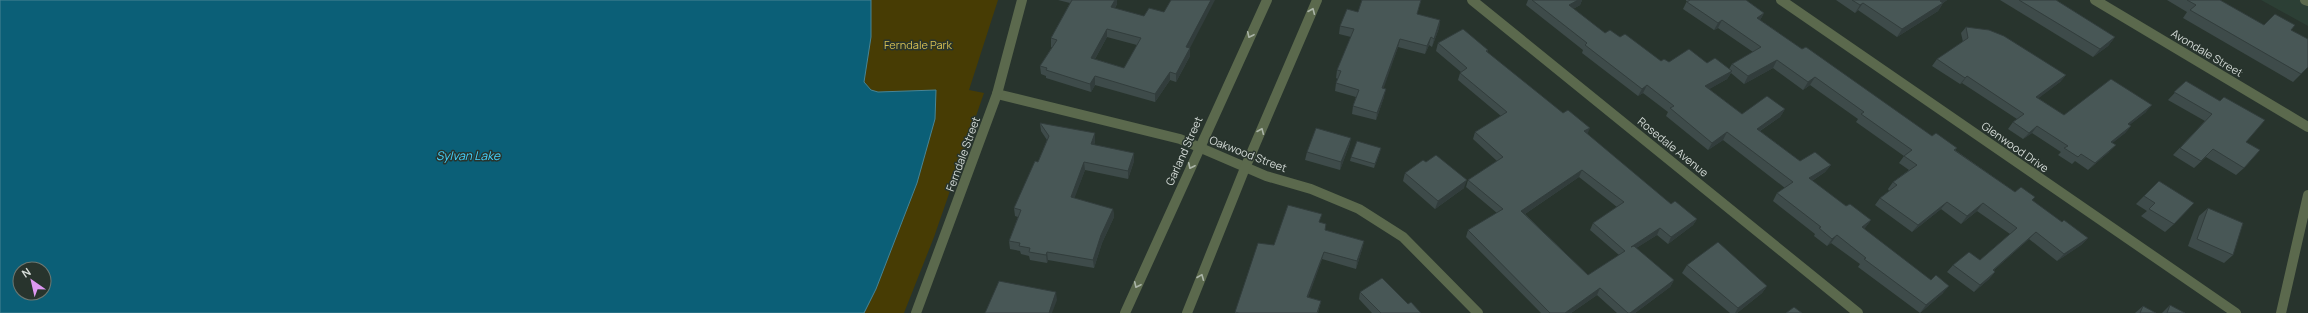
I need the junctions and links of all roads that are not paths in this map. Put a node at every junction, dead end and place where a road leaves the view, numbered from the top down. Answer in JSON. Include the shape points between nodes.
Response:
{"nodes":[{"id":1,"x":1022,"y":0,"type":"edge"},
{"id":2,"x":1267,"y":0,"type":"edge"},
{"id":3,"x":1317,"y":0,"type":"edge"},
{"id":4,"x":1472,"y":0,"type":"edge"},
{"id":5,"x":1781,"y":0,"type":"edge"},
{"id":6,"x":2095,"y":0,"type":"edge"},
{"id":7,"x":2305,"y":0,"type":"edge"},
{"id":8,"x":2308,"y":1,"type":"edge"},
{"id":9,"x":996,"y":94,"type":"junction"},
{"id":10,"x":2308,"y":127,"type":"edge"},
{"id":11,"x":1199,"y":148,"type":"junction"},
{"id":12,"x":1245,"y":168,"type":"junction"},
{"id":13,"x":2308,"y":195,"type":"edge"},
{"id":14,"x":916,"y":313,"type":"edge"},
{"id":15,"x":1125,"y":313,"type":"edge"},
{"id":16,"x":1187,"y":313,"type":"edge"},
{"id":17,"x":1478,"y":313,"type":"edge"},
{"id":18,"x":1858,"y":313,"type":"edge"},
{"id":19,"x":2236,"y":313,"type":"edge"},
{"id":20,"x":2281,"y":313,"type":"edge"}],
"edges":[{"from":1,"to":9,"type":"street","name":"Ferndale Street"},
{"from":2,"to":11,"type":"street","name":"Garland Street","one_way":true},
{"from":12,"to":3,"type":"street","one_way":true},
{"from":4,"to":18,"type":"street","name":"Rosedale Avenue"},
{"from":5,"to":19,"type":"street","name":"Glenwood Drive"},
{"from":6,"to":10,"type":"street","name":"Avondale Street"},
{"from":7,"to":8,"type":"street"},
{"from":9,"to":11,"type":"street","name":"Oakwood Street","via":[[1180,139]]},
{"from":9,"to":14,"type":"street","name":"Ferndale Street","via":[[969,174]]},
{"from":11,"to":12,"type":"street","name":"Oakwood Street"},
{"from":11,"to":15,"type":"street","name":"Garland Street","one_way":true},
{"from":16,"to":12,"type":"street","one_way":true},
{"from":12,"to":17,"type":"street","name":"Oakwood Street","via":[[1311,189],[1359,209],[1403,237]]},
{"from":13,"to":20,"type":"street"}]}
